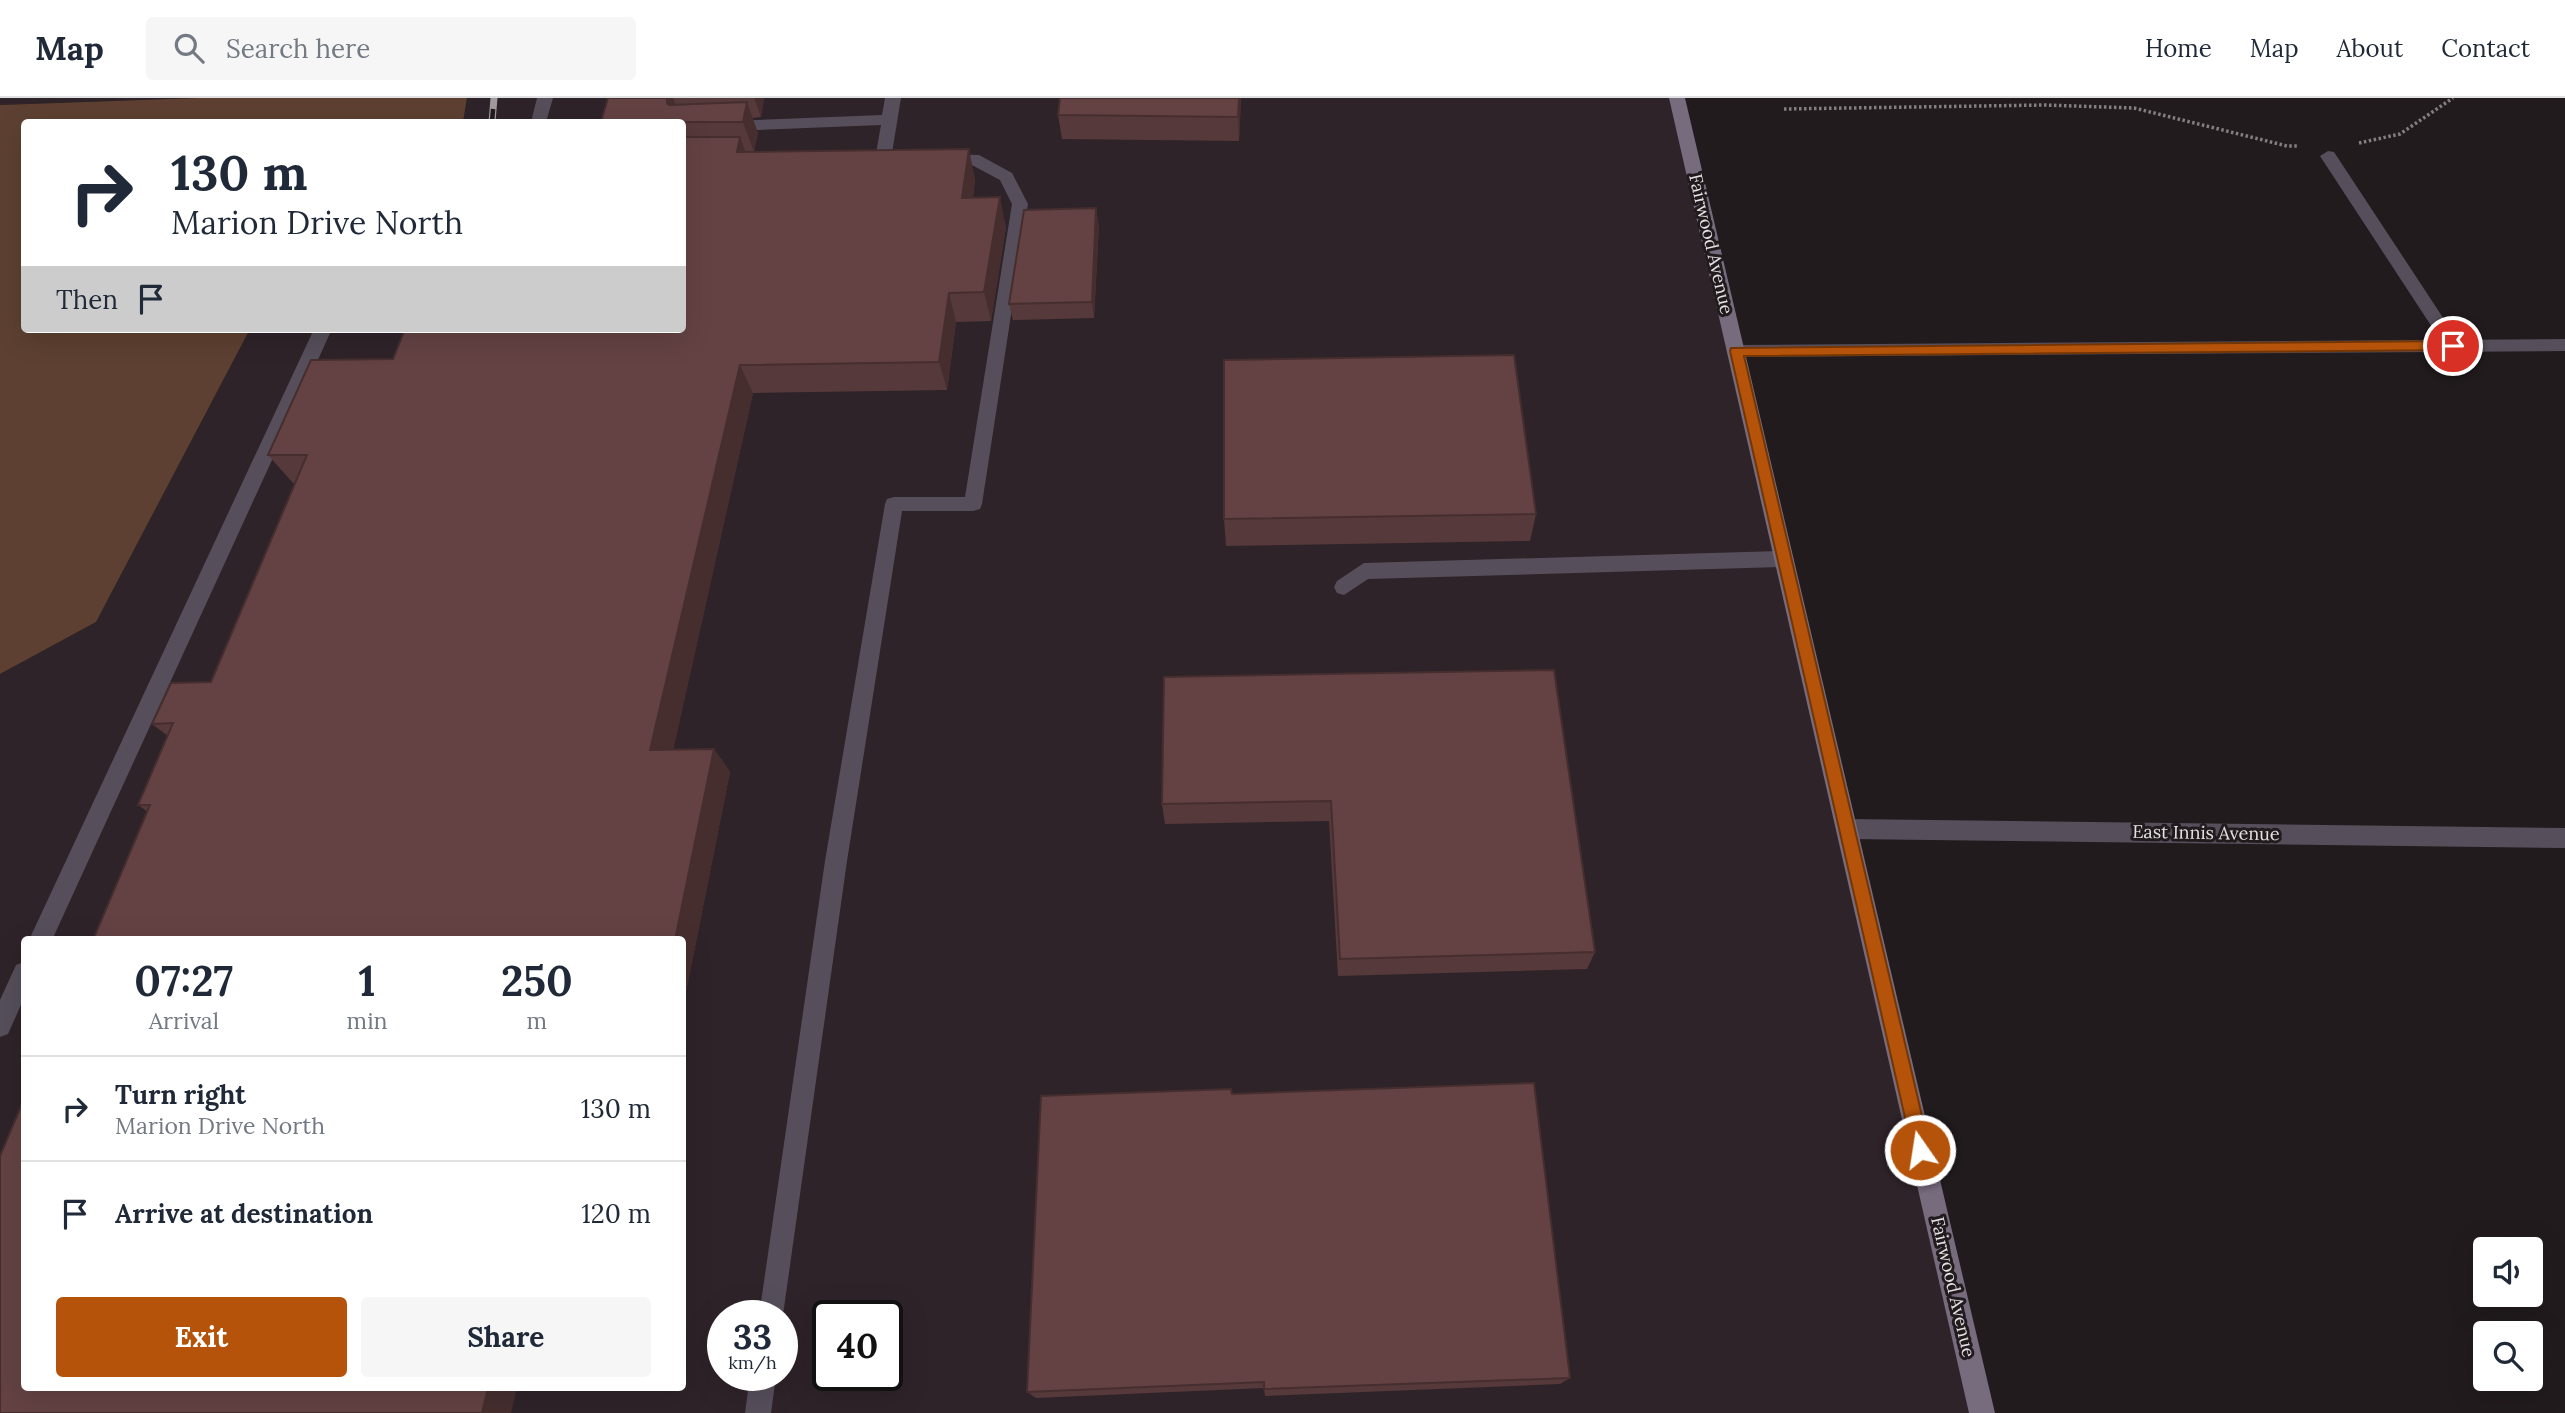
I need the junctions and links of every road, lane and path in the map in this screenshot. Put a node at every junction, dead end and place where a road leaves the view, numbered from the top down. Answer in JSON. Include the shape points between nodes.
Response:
{"nodes":[{"id":1,"x":545,"y":98,"type":"edge"},
{"id":2,"x":893,"y":98,"type":"edge"},
{"id":3,"x":1678,"y":98,"type":"edge"},
{"id":4,"x":2453,"y":98,"type":"edge"},
{"id":5,"x":1784,"y":109,"type":"dead end"},
{"id":6,"x":540,"y":119,"type":"edge"},
{"id":7,"x":889,"y":120,"type":"junction"},
{"id":8,"x":686,"y":128,"type":"edge"},
{"id":9,"x":2349,"y":144,"type":"dead end"},
{"id":10,"x":2299,"y":145,"type":"dead end"},
{"id":11,"x":2328,"y":156,"type":"dead end"},
{"id":12,"x":883,"y":159,"type":"edge"},
{"id":13,"x":922,"y":159,"type":"edge"},
{"id":14,"x":321,"y":333,"type":"edge"},
{"id":15,"x":2565,"y":345,"type":"edge"},
{"id":16,"x":2453,"y":346,"type":"junction"},
{"id":17,"x":1736,"y":351,"type":"junction"},
{"id":18,"x":1784,"y":559,"type":"junction"},
{"id":19,"x":1344,"y":587,"type":"dead end"},
{"id":20,"x":1848,"y":829,"type":"junction"},
{"id":21,"x":2565,"y":838,"type":"edge"},
{"id":22,"x":42,"y":936,"type":"edge"},
{"id":23,"x":21,"y":980,"type":"edge"},
{"id":24,"x":0,"y":1026,"type":"edge"},
{"id":25,"x":774,"y":1300,"type":"edge"},
{"id":26,"x":761,"y":1391,"type":"edge"},
{"id":27,"x":758,"y":1413,"type":"edge"},
{"id":28,"x":1982,"y":1413,"type":"edge"}],
"edges":[{"from":1,"to":6,"type":"street"},
{"from":2,"to":7,"type":"street"},
{"from":3,"to":17,"type":"street","name":"Fairwood Avenue"},
{"from":4,"to":9,"type":"path","via":[[2414,130],[2376,143]]},
{"from":5,"to":10,"type":"path","via":[[2134,108],[2287,146]]},
{"from":7,"to":8,"type":"street"},
{"from":7,"to":12,"type":"street"},
{"from":11,"to":16,"type":"street"},
{"from":13,"to":25,"type":"street","via":[[973,159],[1006,177],[1020,204],[973,504],[894,504],[836,860]]},
{"from":14,"to":22,"type":"street"},
{"from":15,"to":16,"type":"street"},
{"from":16,"to":17,"type":"street"},
{"from":17,"to":18,"type":"street","name":"Fairwood Avenue"},
{"from":18,"to":19,"type":"street","via":[[1364,571]]},
{"from":18,"to":20,"type":"street","name":"Fairwood Avenue"},
{"from":20,"to":21,"type":"street","name":"East Innis Avenue"},
{"from":20,"to":28,"type":"street","name":"Fairwood Avenue"},
{"from":23,"to":24,"type":"street"},
{"from":26,"to":27,"type":"street"}]}
